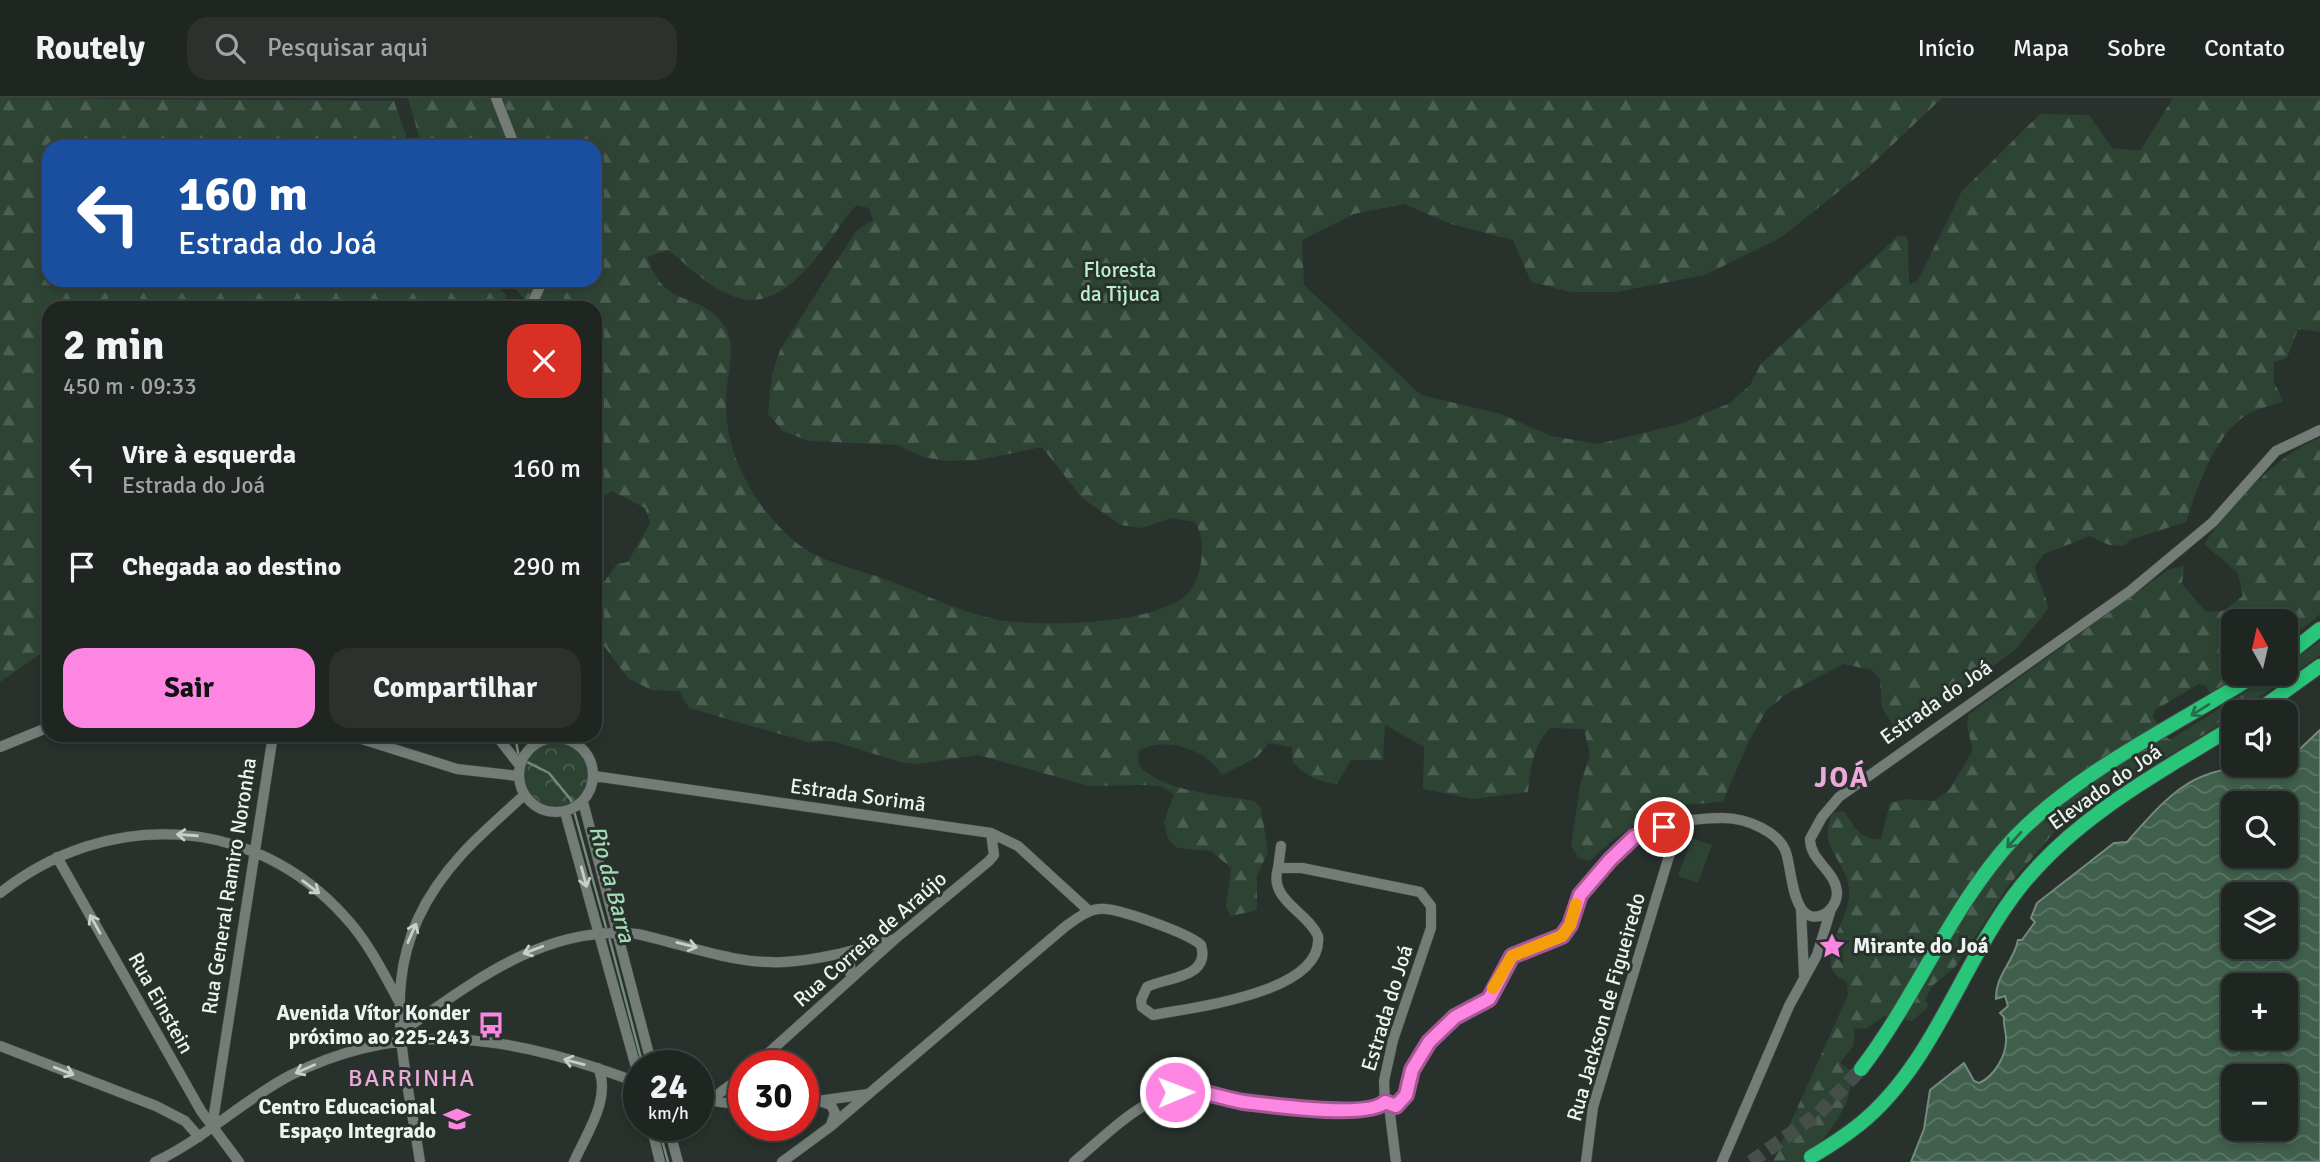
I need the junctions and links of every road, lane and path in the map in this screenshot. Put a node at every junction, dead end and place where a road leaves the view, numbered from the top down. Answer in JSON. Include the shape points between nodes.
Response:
{"nodes":[{"id":1,"x":496,"y":98,"type":"edge"},
{"id":2,"x":512,"y":140,"type":"edge"},
{"id":3,"x":2320,"y":430,"type":"edge"},
{"id":4,"x":2320,"y":629,"type":"edge"},
{"id":5,"x":2298,"y":646,"type":"edge"},
{"id":6,"x":2320,"y":666,"type":"edge"},
{"id":7,"x":2237,"y":686,"type":"edge"},
{"id":8,"x":2273,"y":700,"type":"edge"},
{"id":9,"x":42,"y":730,"type":"edge"},
{"id":10,"x":2221,"y":735,"type":"edge"},
{"id":11,"x":272,"y":742,"type":"edge"},
{"id":12,"x":371,"y":742,"type":"edge"},
{"id":13,"x":502,"y":742,"type":"edge"},
{"id":14,"x":541,"y":742,"type":"edge"},
{"id":15,"x":569,"y":742,"type":"edge"},
{"id":16,"x":0,"y":747,"type":"edge"},
{"id":17,"x":521,"y":766,"type":"junction"},
{"id":18,"x":594,"y":776,"type":"junction"},
{"id":19,"x":524,"y":795,"type":"junction"},
{"id":20,"x":582,"y":803,"type":"junction"},
{"id":21,"x":566,"y":812,"type":"junction"},
{"id":22,"x":1679,"y":823,"type":"junction"},
{"id":23,"x":991,"y":833,"type":"junction"},
{"id":24,"x":1281,"y":846,"type":"dead end"},
{"id":25,"x":253,"y":851,"type":"junction"},
{"id":26,"x":57,"y":857,"type":"junction"},
{"id":27,"x":1278,"y":868,"type":"junction"},
{"id":28,"x":0,"y":893,"type":"edge"},
{"id":29,"x":1801,"y":909,"type":"junction"},
{"id":30,"x":1831,"y":909,"type":"junction"},
{"id":31,"x":1089,"y":911,"type":"junction"},
{"id":32,"x":609,"y":933,"type":"junction"},
{"id":33,"x":895,"y":939,"type":"junction"},
{"id":34,"x":842,"y":953,"type":"junction"},
{"id":35,"x":1804,"y":976,"type":"junction"},
{"id":36,"x":851,"y":979,"type":"junction"},
{"id":37,"x":398,"y":1000,"type":"junction"},
{"id":38,"x":401,"y":1036,"type":"junction"},
{"id":39,"x":0,"y":1046,"type":"edge"},
{"id":40,"x":633,"y":1050,"type":"edge"},
{"id":41,"x":647,"y":1050,"type":"edge"},
{"id":42,"x":772,"y":1050,"type":"edge"},
{"id":43,"x":598,"y":1068,"type":"junction"},
{"id":44,"x":1861,"y":1069,"type":"tunnel mouth"},
{"id":45,"x":623,"y":1076,"type":"edge"},
{"id":46,"x":869,"y":1094,"type":"junction"},
{"id":47,"x":819,"y":1102,"type":"edge"},
{"id":48,"x":822,"y":1102,"type":"junction"},
{"id":49,"x":1387,"y":1104,"type":"junction"},
{"id":50,"x":831,"y":1126,"type":"junction"},
{"id":51,"x":212,"y":1127,"type":"junction"},
{"id":52,"x":199,"y":1137,"type":"junction"},
{"id":53,"x":655,"y":1141,"type":"edge"},
{"id":54,"x":672,"y":1141,"type":"edge"},
{"id":55,"x":1813,"y":1157,"type":"dead end"},
{"id":56,"x":155,"y":1162,"type":"edge"},
{"id":57,"x":239,"y":1162,"type":"edge"},
{"id":58,"x":419,"y":1162,"type":"edge"},
{"id":59,"x":574,"y":1162,"type":"edge"},
{"id":60,"x":660,"y":1162,"type":"edge"},
{"id":61,"x":678,"y":1162,"type":"edge"},
{"id":62,"x":782,"y":1162,"type":"edge"},
{"id":63,"x":1074,"y":1162,"type":"edge"},
{"id":64,"x":1396,"y":1162,"type":"edge"},
{"id":65,"x":1587,"y":1162,"type":"edge"},
{"id":66,"x":1722,"y":1162,"type":"edge"}],
"edges":[{"from":1,"to":2,"type":"street"},
{"from":3,"to":30,"type":"street","name":"Estrada do Joá","via":[[2276,451],[2213,522],[2130,591],[1839,797],[1810,839],[1814,856],[1836,884],[1837,898]]},
{"from":4,"to":5,"type":"highway"},
{"from":6,"to":8,"type":"highway"},
{"from":7,"to":44,"type":"highway","one_way":true,"via":[[2085,779],[2013,839],[1964,904],[1882,1042]]},
{"from":9,"to":16,"type":"street"},
{"from":10,"to":55,"type":"highway","name":"Elevado do Joá","via":[[2092,816],[2050,852],[2004,909],[1921,1052],[1890,1093],[1862,1123]]},
{"from":11,"to":25,"type":"street","name":"Rua General Ramiro Noronha"},
{"from":12,"to":17,"type":"street","via":[[457,769]]},
{"from":13,"to":17,"type":"street"},
{"from":14,"to":17,"type":"street","via":[[531,747]]},
{"from":15,"to":18,"type":"street","via":[[586,752]]},
{"from":17,"to":19,"type":"street"},
{"from":18,"to":20,"type":"street"},
{"from":18,"to":23,"type":"street","name":"Estrada Sorimã"},
{"from":19,"to":21,"type":"street","via":[[537,808]]},
{"from":37,"to":19,"type":"street","one_way":true,"via":[[408,938],[435,890],[460,855]]},
{"from":20,"to":21,"type":"street"},
{"from":20,"to":32,"type":"street"},
{"from":21,"to":32,"type":"street","one_way":true},
{"from":22,"to":29,"type":"street","name":"Estrada do Joá","via":[[1733,819],[1767,831],[1787,854]]},
{"from":22,"to":49,"type":"street","name":"Estrada do Joá","via":[[1634,837],[1610,860],[1580,895],[1562,936],[1512,956],[1489,999],[1455,1017],[1429,1042],[1412,1070],[1402,1102]]},
{"from":22,"to":65,"type":"street","name":"Rua Jackson de Figueiredo","via":[[1593,1107]]},
{"from":23,"to":31,"type":"street","name":"Estrada Sorimã","via":[[1018,846]]},
{"from":23,"to":33,"type":"street","name":"Rua Correia de Araújo","via":[[993,855],[989,862]]},
{"from":24,"to":27,"type":"street"},
{"from":25,"to":26,"type":"street","one_way":true,"via":[[206,836],[146,834],[95,842]]},
{"from":25,"to":37,"type":"street","one_way":true,"via":[[293,873],[347,919]]},
{"from":25,"to":51,"type":"street","name":"Rua General Ramiro Noronha"},
{"from":26,"to":28,"type":"street"},
{"from":51,"to":26,"type":"street","name":"Rua Einstein","one_way":true},
{"from":27,"to":31,"type":"street","via":[[1276,886],[1282,897],[1318,936],[1315,958],[1289,979],[1222,1001],[1153,1015],[1145,1012],[1141,1000],[1147,987],[1196,970],[1202,961],[1201,945],[1179,932],[1115,911]]},
{"from":27,"to":49,"type":"street","name":"Estrada do Joá","via":[[1301,868],[1414,890],[1429,900],[1431,928],[1393,1040],[1384,1081]]},
{"from":29,"to":30,"type":"street","via":[[1815,918]]},
{"from":29,"to":35,"type":"street"},
{"from":30,"to":35,"type":"street","via":[[1817,955]]},
{"from":31,"to":46,"type":"street"},
{"from":32,"to":34,"type":"street","one_way":true,"via":[[764,962]]},
{"from":32,"to":38,"type":"street","one_way":true,"via":[[542,946],[508,960]]},
{"from":32,"to":40,"type":"street"},
{"from":32,"to":41,"type":"street"},
{"from":33,"to":34,"type":"street"},
{"from":33,"to":36,"type":"street","name":"Rua Correia de Araújo"},
{"from":34,"to":36,"type":"street","via":[[850,963]]},
{"from":35,"to":66,"type":"street"},
{"from":36,"to":42,"type":"street","name":"Rua Correia de Araújo"},
{"from":37,"to":38,"type":"street"},
{"from":43,"to":38,"type":"street","one_way":true,"via":[[512,1045]]},
{"from":38,"to":51,"type":"street","one_way":true,"via":[[289,1076]]},
{"from":38,"to":58,"type":"street"},
{"from":39,"to":52,"type":"street","one_way":true,"via":[[156,1106],[185,1121]]},
{"from":43,"to":45,"type":"street"},
{"from":43,"to":59,"type":"street","via":[[604,1087],[601,1100]]},
{"from":46,"to":48,"type":"street"},
{"from":46,"to":50,"type":"street"},
{"from":47,"to":48,"type":"street"},
{"from":48,"to":50,"type":"street","via":[[835,1112]]},
{"from":49,"to":63,"type":"street","via":[[1359,1110],[1241,1101],[1194,1089],[1175,1092],[1136,1112]]},
{"from":49,"to":64,"type":"street"},
{"from":50,"to":62,"type":"street"},
{"from":51,"to":52,"type":"street"},
{"from":51,"to":57,"type":"street","name":"Rua Einstein"},
{"from":52,"to":56,"type":"street"},
{"from":53,"to":60,"type":"street"},
{"from":54,"to":61,"type":"street"}]}
